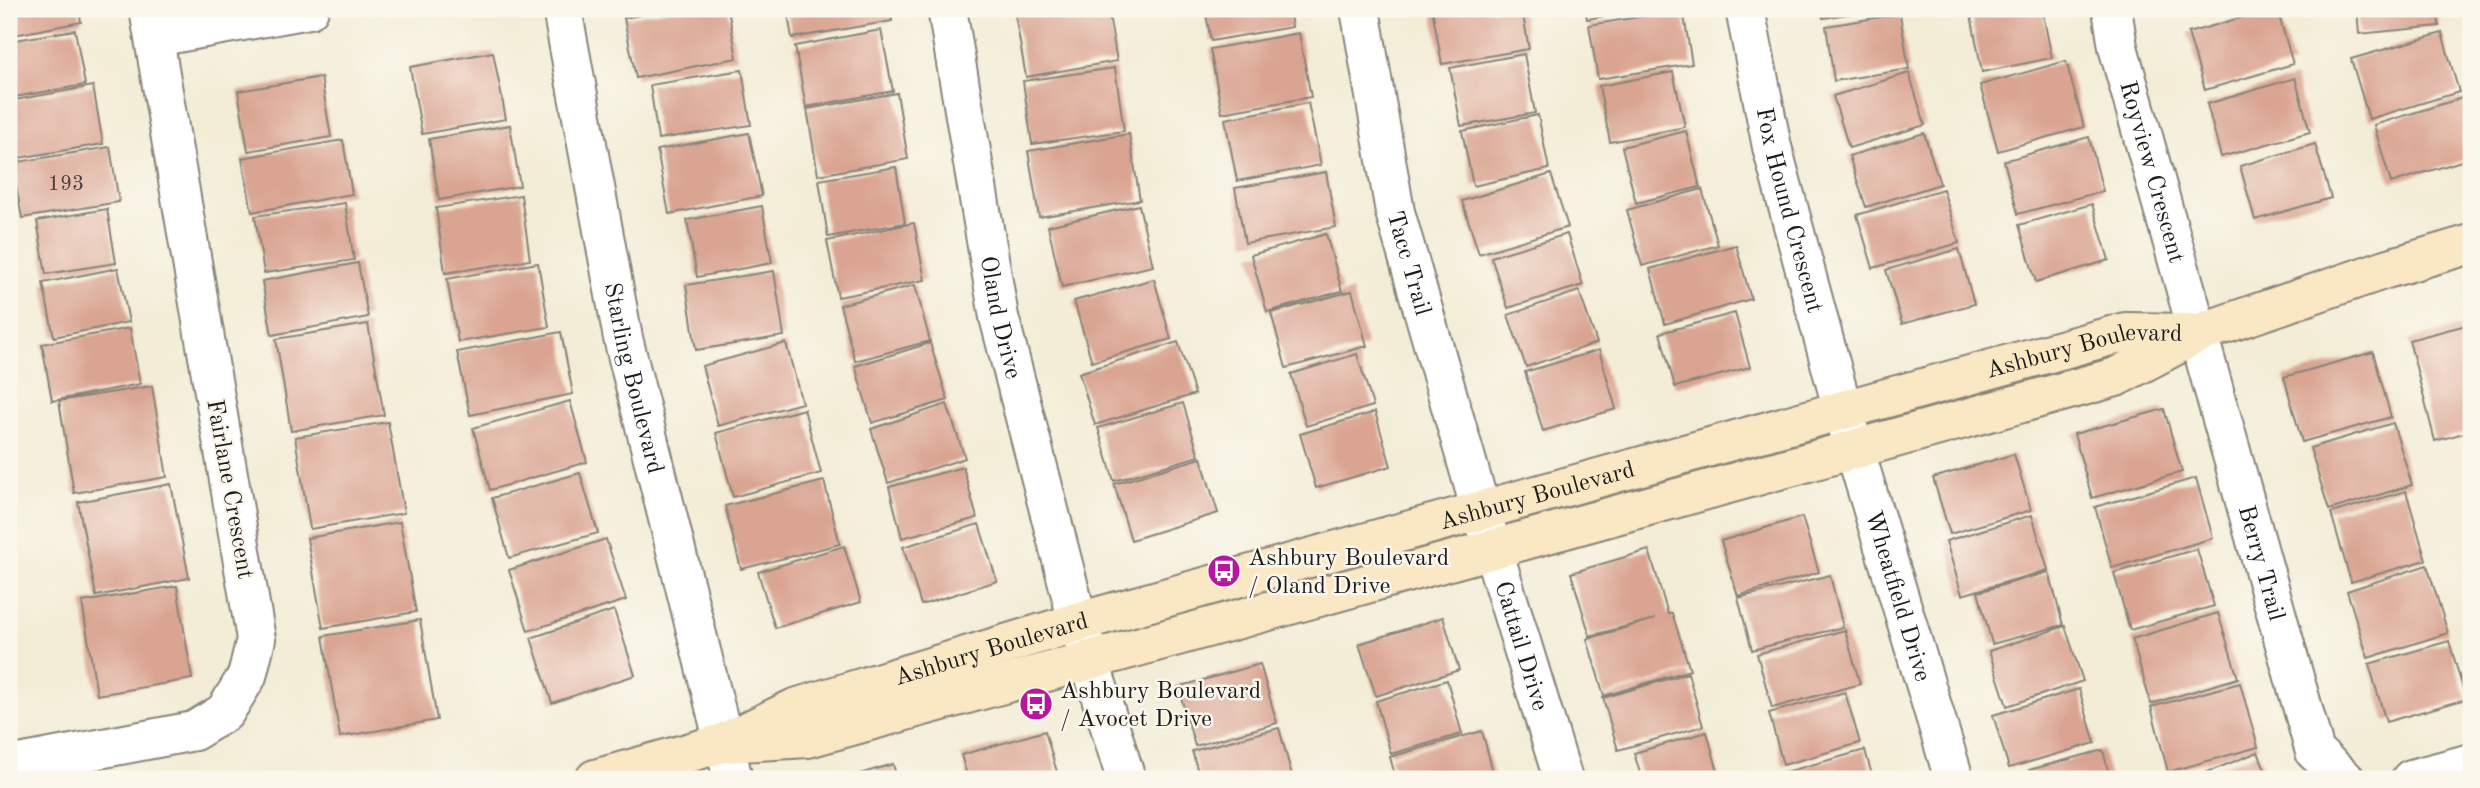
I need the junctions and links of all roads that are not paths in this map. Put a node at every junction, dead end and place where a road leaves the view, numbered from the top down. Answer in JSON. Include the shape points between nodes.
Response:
{"nodes":[{"id":1,"x":309,"y":9,"type":"edge"},
{"id":2,"x":562,"y":9,"type":"edge"},
{"id":3,"x":947,"y":9,"type":"edge"},
{"id":4,"x":1360,"y":9,"type":"edge"},
{"id":5,"x":1745,"y":9,"type":"edge"},
{"id":6,"x":2112,"y":9,"type":"edge"},
{"id":7,"x":152,"y":23,"type":"edge"},
{"id":8,"x":2471,"y":244,"type":"edge"},
{"id":9,"x":2199,"y":333,"type":"junction"},
{"id":10,"x":1843,"y":411,"type":"junction"},
{"id":11,"x":1855,"y":449,"type":"junction"},
{"id":12,"x":1481,"y":511,"type":"junction"},
{"id":13,"x":1493,"y":549,"type":"junction"},
{"id":14,"x":1078,"y":622,"type":"junction"},
{"id":15,"x":1090,"y":660,"type":"junction"},
{"id":16,"x":723,"y":743,"type":"junction"},
{"id":17,"x":2471,"y":763,"type":"edge"},
{"id":18,"x":9,"y":766,"type":"edge"},
{"id":19,"x":595,"y":779,"type":"edge"},
{"id":20,"x":733,"y":779,"type":"edge"},
{"id":21,"x":1126,"y":779,"type":"edge"},
{"id":22,"x":1563,"y":779,"type":"edge"},
{"id":23,"x":1954,"y":779,"type":"edge"},
{"id":24,"x":2346,"y":779,"type":"edge"},
{"id":25,"x":2411,"y":779,"type":"edge"}],
"edges":[{"from":1,"to":7,"type":"street","name":"Fairlane Crescent"},
{"from":2,"to":16,"type":"street","name":"Starling Boulevard","via":[[623,338]]},
{"from":3,"to":14,"type":"street","name":"Oland Drive","via":[[999,317]]},
{"from":4,"to":12,"type":"street","name":"Tacc Trail","via":[[1395,212]]},
{"from":5,"to":10,"type":"street","name":"Fox Hound Crescent","via":[[1772,147]]},
{"from":6,"to":9,"type":"street","name":"Royview Crescent","via":[[2118,47]]},
{"from":7,"to":18,"type":"street","name":"Fairlane Crescent","via":[[256,639],[247,676],[225,712],[194,731]]},
{"from":8,"to":9,"type":"street","name":"Ashbury Boulevard"},
{"from":9,"to":10,"type":"street","name":"Ashbury Boulevard","via":[[2126,332]]},
{"from":9,"to":11,"type":"street","name":"Ashbury Boulevard","via":[[2116,377]]},
{"from":9,"to":24,"type":"street","name":"Berry Trail","via":[[2315,752]]},
{"from":10,"to":11,"type":"street","name":"Wheatfield Drive"},
{"from":10,"to":12,"type":"street","name":"Ashbury Boulevard"},
{"from":11,"to":13,"type":"street","name":"Ashbury Boulevard"},
{"from":11,"to":23,"type":"street","name":"Wheatfield Drive"},
{"from":12,"to":13,"type":"street","name":"Cattail Drive"},
{"from":12,"to":14,"type":"street","name":"Ashbury Boulevard"},
{"from":13,"to":15,"type":"street","name":"Ashbury Boulevard"},
{"from":13,"to":22,"type":"street","name":"Cattail Drive"},
{"from":14,"to":15,"type":"street","name":"Oland Drive"},
{"from":14,"to":16,"type":"street","name":"Ashbury Boulevard","via":[[795,708]]},
{"from":15,"to":16,"type":"street","name":"Ashbury Boulevard","via":[[808,738]]},
{"from":15,"to":21,"type":"street","name":"Oland Drive"},
{"from":16,"to":19,"type":"street","name":"Ashbury Boulevard"},
{"from":16,"to":20,"type":"street","name":"Starling Boulevard"},
{"from":17,"to":25,"type":"street"}]}
